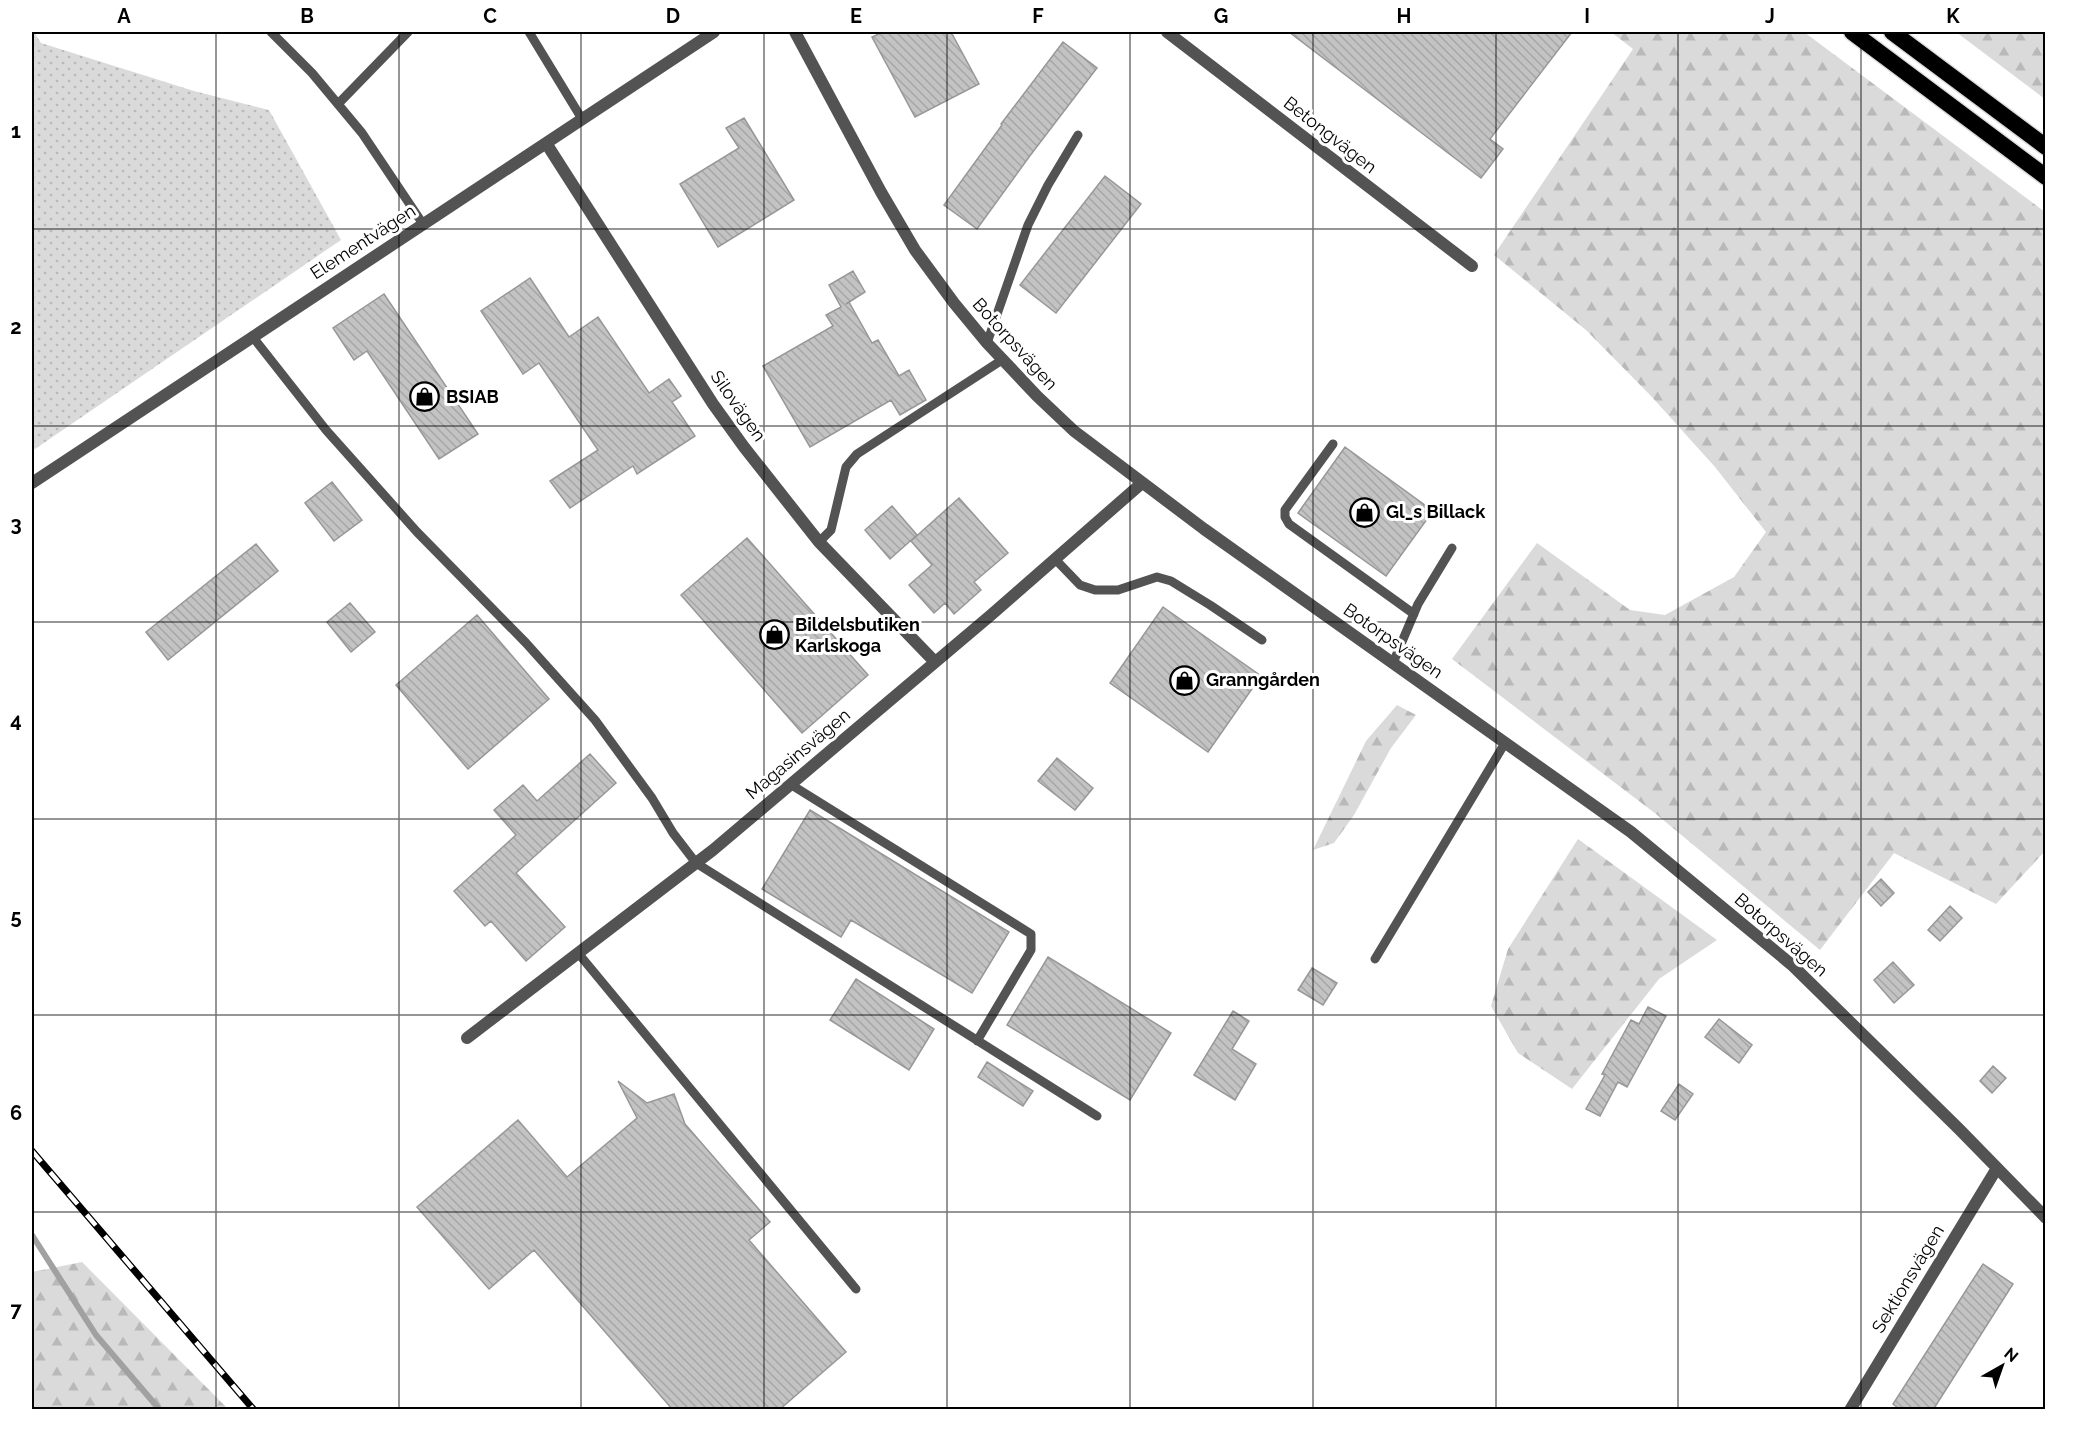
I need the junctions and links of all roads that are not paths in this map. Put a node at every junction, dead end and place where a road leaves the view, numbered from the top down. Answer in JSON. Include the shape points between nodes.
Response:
{"nodes":[{"id":1,"x":271,"y":32,"type":"edge"},
{"id":2,"x":408,"y":32,"type":"edge"},
{"id":3,"x":529,"y":32,"type":"edge"},
{"id":4,"x":714,"y":32,"type":"edge"},
{"id":5,"x":795,"y":32,"type":"edge"},
{"id":6,"x":1167,"y":32,"type":"edge"},
{"id":7,"x":1852,"y":32,"type":"edge"},
{"id":8,"x":1892,"y":32,"type":"edge"},
{"id":9,"x":338,"y":104,"type":"junction"},
{"id":10,"x":582,"y":119,"type":"junction"},
{"id":11,"x":1078,"y":135,"type":"dead end"},
{"id":12,"x":546,"y":143,"type":"junction"},
{"id":13,"x":2046,"y":147,"type":"edge"},
{"id":14,"x":2046,"y":177,"type":"edge"},
{"id":15,"x":423,"y":224,"type":"junction"},
{"id":16,"x":1472,"y":266,"type":"dead end"},
{"id":17,"x":252,"y":336,"type":"junction"},
{"id":18,"x":987,"y":343,"type":"junction"},
{"id":19,"x":1002,"y":360,"type":"junction"},
{"id":20,"x":1333,"y":444,"type":"dead end"},
{"id":21,"x":32,"y":483,"type":"edge"},
{"id":22,"x":1142,"y":483,"type":"junction"},
{"id":23,"x":819,"y":542,"type":"junction"},
{"id":24,"x":1452,"y":548,"type":"dead end"},
{"id":25,"x":1055,"y":559,"type":"junction"},
{"id":26,"x":1414,"y":614,"type":"junction"},
{"id":27,"x":1262,"y":640,"type":"dead end"},
{"id":28,"x":935,"y":662,"type":"junction"},
{"id":29,"x":1393,"y":663,"type":"junction"},
{"id":30,"x":1505,"y":743,"type":"junction"},
{"id":31,"x":790,"y":784,"type":"junction"},
{"id":32,"x":696,"y":863,"type":"junction"},
{"id":33,"x":578,"y":953,"type":"junction"},
{"id":34,"x":1375,"y":959,"type":"dead end"},
{"id":35,"x":467,"y":1038,"type":"dead end"},
{"id":36,"x":977,"y":1041,"type":"junction"},
{"id":37,"x":1097,"y":1116,"type":"dead end"},
{"id":38,"x":1996,"y":1168,"type":"junction"},
{"id":39,"x":2046,"y":1218,"type":"edge"},
{"id":40,"x":856,"y":1289,"type":"dead end"},
{"id":41,"x":1850,"y":1410,"type":"edge"}],
"edges":[{"from":1,"to":9,"type":"lane"},
{"from":2,"to":9,"type":"lane"},
{"from":3,"to":10,"type":"lane"},
{"from":4,"to":10,"type":"street","name":"Elementvägen"},
{"from":5,"to":18,"type":"street","name":"Botorpsvägen","via":[[915,250]]},
{"from":6,"to":16,"type":"street","name":"Betongvägen"},
{"from":7,"to":14,"type":"highway"},
{"from":8,"to":13,"type":"highway"},
{"from":9,"to":15,"type":"lane"},
{"from":10,"to":12,"type":"street","name":"Elementvägen"},
{"from":11,"to":18,"type":"lane","via":[[1028,225]]},
{"from":12,"to":15,"type":"street","name":"Elementvägen"},
{"from":12,"to":23,"type":"street","name":"Silovägen","via":[[713,404]]},
{"from":15,"to":17,"type":"street","name":"Elementvägen"},
{"from":17,"to":21,"type":"street","name":"Elementvägen"},
{"from":17,"to":32,"type":"lane","via":[[326,430],[409,524],[595,720]]},
{"from":18,"to":19,"type":"street","name":"Botorpsvägen"},
{"from":19,"to":22,"type":"street","name":"Botorpsvägen","via":[[1074,431]]},
{"from":19,"to":23,"type":"lane","via":[[857,454],[846,467],[831,530]]},
{"from":20,"to":26,"type":"lane","via":[[1285,510],[1285,517],[1289,524]]},
{"from":22,"to":25,"type":"street","name":"Magasinsvägen"},
{"from":22,"to":29,"type":"street","name":"Botorpsvägen"},
{"from":23,"to":28,"type":"street","name":"Silovägen"},
{"from":24,"to":26,"type":"lane"},
{"from":25,"to":27,"type":"lane","via":[[1080,585],[1095,591],[1118,590],[1157,577],[1172,581]]},
{"from":25,"to":28,"type":"street","name":"Magasinsvägen"},
{"from":26,"to":29,"type":"lane"},
{"from":28,"to":31,"type":"street","name":"Magasinsvägen"},
{"from":29,"to":30,"type":"street","name":"Botorpsvägen"},
{"from":30,"to":34,"type":"lane"},
{"from":30,"to":38,"type":"street","name":"Botorpsvägen","via":[[1631,832],[1782,957]]},
{"from":31,"to":32,"type":"street","name":"Magasinsvägen"},
{"from":31,"to":36,"type":"lane","via":[[1031,934],[1031,950]]},
{"from":32,"to":33,"type":"street","name":"Magasinsvägen"},
{"from":32,"to":36,"type":"lane"},
{"from":33,"to":35,"type":"street","name":"Magasinsvägen"},
{"from":33,"to":40,"type":"lane"},
{"from":36,"to":37,"type":"lane"},
{"from":38,"to":39,"type":"street","name":"Botorpsvägen"},
{"from":38,"to":41,"type":"street","name":"Sektionsvägen"}]}
